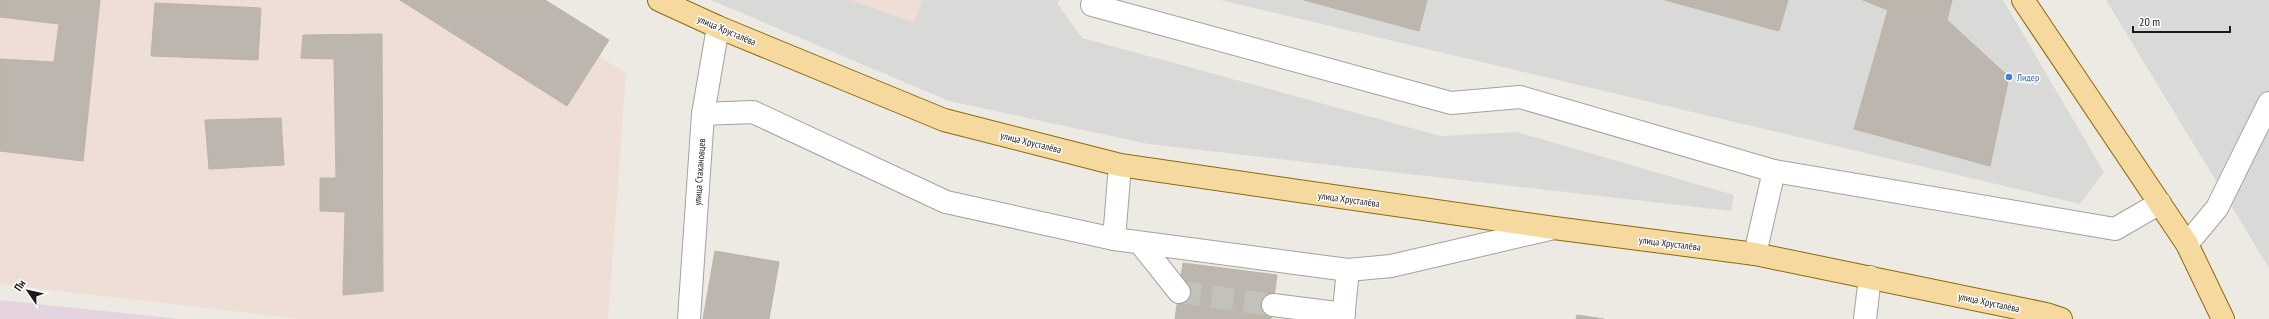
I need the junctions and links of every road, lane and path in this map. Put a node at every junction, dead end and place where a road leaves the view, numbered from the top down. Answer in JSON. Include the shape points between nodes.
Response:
{"nodes":[{"id":1,"x":660,"y":0,"type":"edge"},
{"id":2,"x":2024,"y":0,"type":"edge"},
{"id":3,"x":1092,"y":5,"type":"dead end"},
{"id":4,"x":718,"y":27,"type":"junction"},
{"id":5,"x":2269,"y":103,"type":"edge"},
{"id":6,"x":703,"y":114,"type":"junction"},
{"id":7,"x":1120,"y":165,"type":"junction"},
{"id":8,"x":1774,"y":171,"type":"junction"},
{"id":9,"x":2160,"y":203,"type":"junction"},
{"id":10,"x":1554,"y":228,"type":"junction"},
{"id":11,"x":1114,"y":239,"type":"junction"},
{"id":12,"x":1140,"y":243,"type":"junction"},
{"id":13,"x":2187,"y":244,"type":"junction"},
{"id":14,"x":1755,"y":254,"type":"junction"},
{"id":15,"x":1348,"y":270,"type":"junction"},
{"id":16,"x":1870,"y":277,"type":"junction"},
{"id":17,"x":1179,"y":292,"type":"tunnel mouth"},
{"id":18,"x":1273,"y":305,"type":"tunnel mouth"},
{"id":19,"x":1343,"y":316,"type":"edge"},
{"id":20,"x":689,"y":319,"type":"edge"},
{"id":21,"x":1865,"y":319,"type":"edge"},
{"id":22,"x":2061,"y":319,"type":"edge"},
{"id":23,"x":2223,"y":319,"type":"edge"}],
"edges":[{"from":1,"to":4,"type":"main road","name":"улица Хрусталёва"},
{"from":2,"to":9,"type":"main road"},
{"from":3,"to":8,"type":"street","via":[[1450,103],[1520,97]]},
{"from":4,"to":6,"type":"street","name":"улица Стахановцев"},
{"from":4,"to":7,"type":"main road","name":"улица Хрусталёва","via":[[944,120]]},
{"from":5,"to":13,"type":"street","via":[[2217,208]]},
{"from":6,"to":11,"type":"street","via":[[752,112],[946,202]]},
{"from":6,"to":20,"type":"street","name":"улица Стахановцев"},
{"from":7,"to":10,"type":"main road","name":"улица Хрусталёва"},
{"from":7,"to":11,"type":"street"},
{"from":8,"to":9,"type":"street","via":[[2115,229]]},
{"from":8,"to":14,"type":"street"},
{"from":9,"to":13,"type":"main road"},
{"from":10,"to":14,"type":"main road","name":"улица Хрусталёва"},
{"from":10,"to":15,"type":"street","via":[[1392,266]]},
{"from":11,"to":12,"type":"street"},
{"from":12,"to":15,"type":"street"},
{"from":12,"to":17,"type":"street"},
{"from":13,"to":23,"type":"main road"},
{"from":14,"to":16,"type":"main road","name":"улица Хрусталёва"},
{"from":15,"to":19,"type":"street"},
{"from":16,"to":21,"type":"street"},
{"from":16,"to":22,"type":"main road","name":"улица Хрусталёва"},
{"from":18,"to":19,"type":"street"}]}
